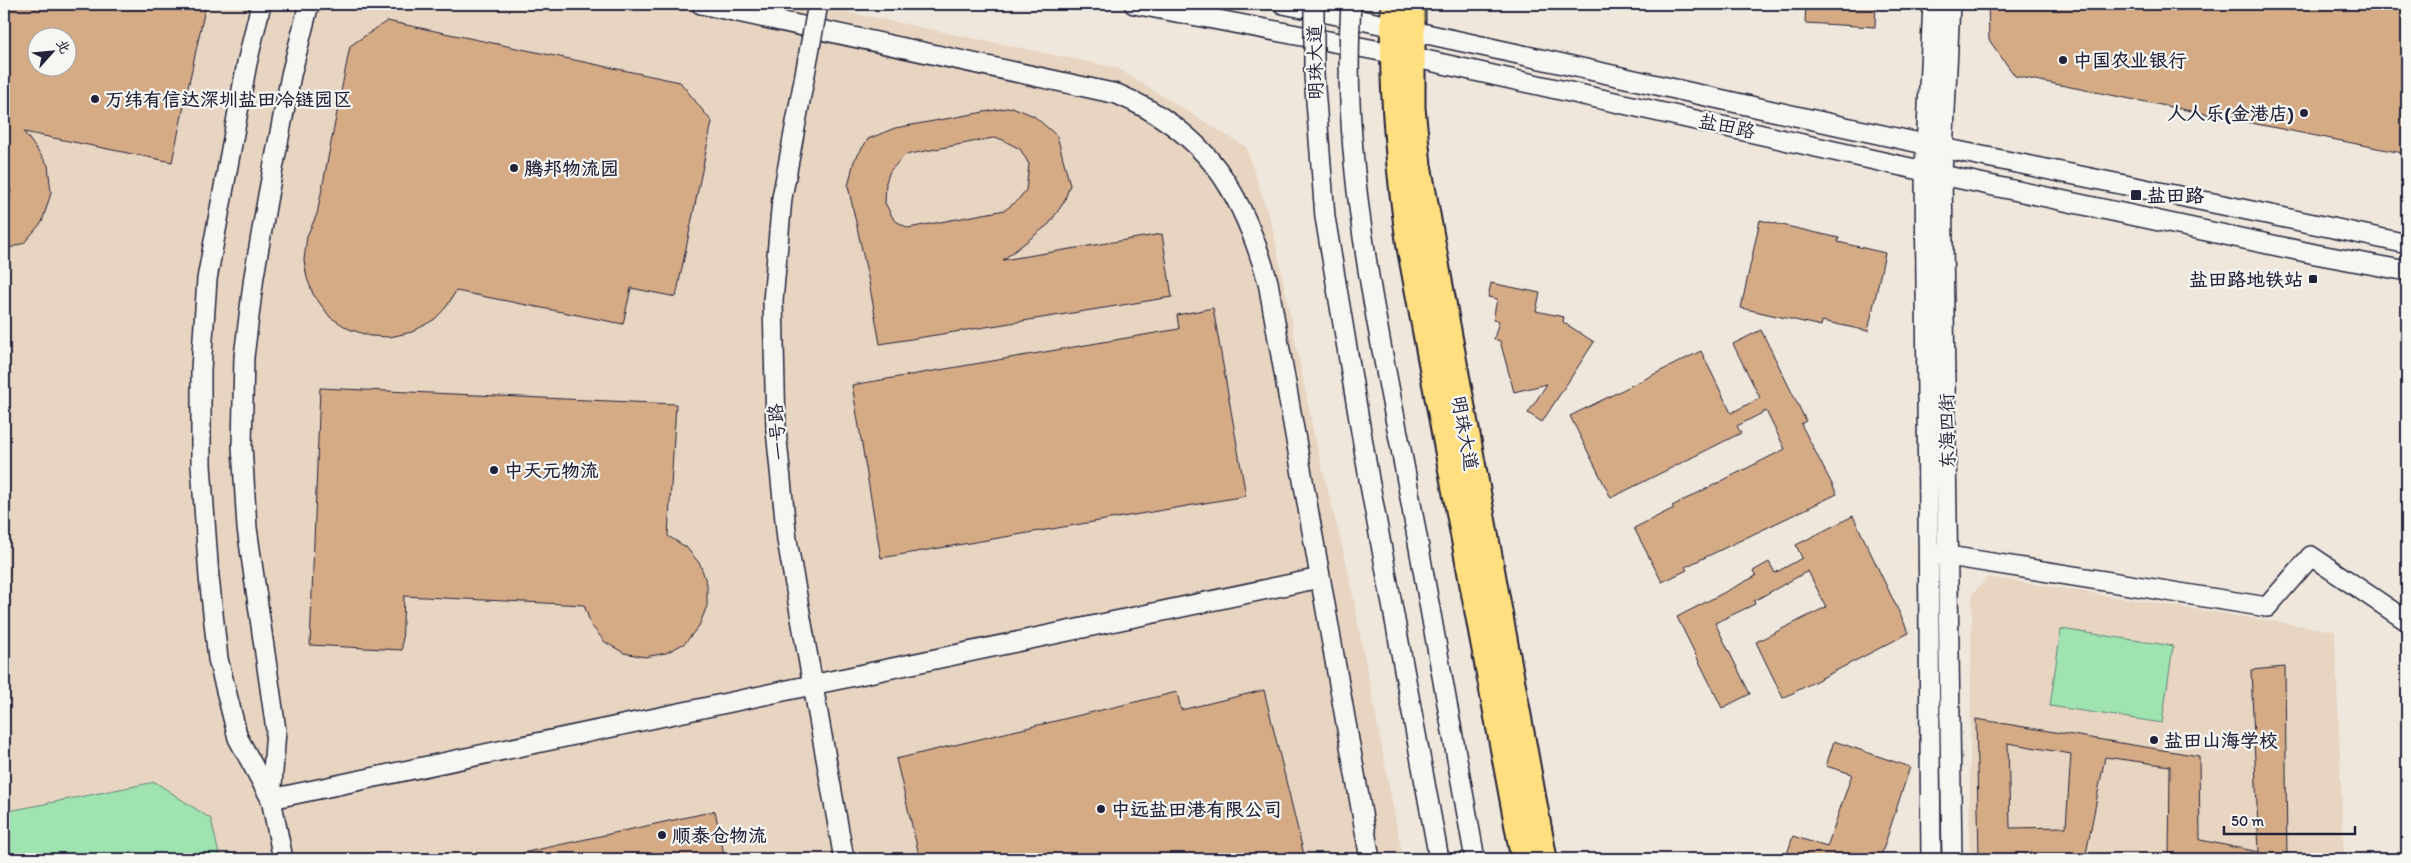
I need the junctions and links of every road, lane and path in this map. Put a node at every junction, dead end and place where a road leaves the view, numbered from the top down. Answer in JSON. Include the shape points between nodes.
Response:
{"nodes":[{"id":1,"x":261,"y":4,"type":"edge"},
{"id":2,"x":309,"y":4,"type":"edge"},
{"id":3,"x":700,"y":4,"type":"edge"},
{"id":4,"x":818,"y":4,"type":"edge"},
{"id":5,"x":1134,"y":4,"type":"edge"},
{"id":6,"x":1283,"y":4,"type":"edge"},
{"id":7,"x":1314,"y":4,"type":"edge"},
{"id":8,"x":1351,"y":4,"type":"edge"},
{"id":9,"x":1412,"y":4,"type":"edge"},
{"id":10,"x":1933,"y":4,"type":"edge"},
{"id":11,"x":1950,"y":4,"type":"edge"},
{"id":12,"x":1399,"y":20,"type":"edge"},
{"id":13,"x":814,"y":28,"type":"junction"},
{"id":14,"x":1402,"y":56,"type":"junction"},
{"id":15,"x":1935,"y":146,"type":"junction"},
{"id":16,"x":1934,"y":172,"type":"junction"},
{"id":17,"x":2407,"y":244,"type":"edge"},
{"id":18,"x":2407,"y":271,"type":"edge"},
{"id":19,"x":1930,"y":552,"type":"junction"},
{"id":20,"x":1949,"y":556,"type":"junction"},
{"id":21,"x":1320,"y":578,"type":"junction"},
{"id":22,"x":2407,"y":621,"type":"edge"},
{"id":23,"x":812,"y":685,"type":"junction"},
{"id":24,"x":271,"y":799,"type":"junction"},
{"id":25,"x":283,"y":859,"type":"edge"},
{"id":26,"x":844,"y":859,"type":"edge"},
{"id":27,"x":1370,"y":859,"type":"edge"},
{"id":28,"x":1439,"y":859,"type":"edge"},
{"id":29,"x":1475,"y":859,"type":"edge"},
{"id":30,"x":1524,"y":859,"type":"edge"},
{"id":31,"x":1544,"y":859,"type":"edge"},
{"id":32,"x":1931,"y":859,"type":"edge"},
{"id":33,"x":1952,"y":859,"type":"edge"}],
"edges":[{"from":1,"to":24,"type":"street","via":[[207,279],[201,369],[200,465],[218,659],[238,738]]},
{"from":2,"to":24,"type":"street","via":[[291,75],[254,276],[244,357],[242,446],[247,528],[276,730]]},
{"from":3,"to":13,"type":"street"},
{"from":4,"to":13,"type":"street","name":"一号路","bridge":true},
{"from":5,"to":14,"type":"street","name":"盐田路"},
{"from":6,"to":12,"type":"street","name":"盐田路"},
{"from":7,"to":28,"type":"street","name":"明珠大道","bridge":true,"via":[[1314,75],[1325,218]]},
{"from":8,"to":29,"type":"street","name":"明珠大道","bridge":true,"via":[[1350,78],[1360,217]]},
{"from":9,"to":12,"type":"main road","name":"明珠大道"},
{"from":10,"to":15,"type":"street","name":"东海四街"},
{"from":11,"to":15,"type":"street","name":"东海四街"},
{"from":12,"to":14,"type":"main road","name":"明珠大道"},
{"from":12,"to":15,"type":"street","name":"盐田路"},
{"from":13,"to":21,"type":"street","via":[[1117,94],[1145,105],[1202,149],[1225,178],[1244,213],[1268,282]]},
{"from":13,"to":23,"type":"street","name":"一号路","bridge":true,"via":[[782,198],[773,301],[776,430],[785,522]]},
{"from":14,"to":16,"type":"street","name":"盐田路"},
{"from":14,"to":30,"type":"main road","name":"明珠大道","via":[[1398,167],[1410,248]]},
{"from":14,"to":31,"type":"main road","name":"明珠大道","via":[[1428,228]]},
{"from":15,"to":16,"type":"street","name":"东海四街"},
{"from":15,"to":17,"type":"street","name":"盐田路","via":[[2222,203]]},
{"from":16,"to":18,"type":"street","name":"盐田路"},
{"from":16,"to":19,"type":"street","name":"东海四街"},
{"from":16,"to":20,"type":"street","name":"东海四街"},
{"from":19,"to":20,"type":"street"},
{"from":19,"to":32,"type":"street","name":"东海四街"},
{"from":20,"to":22,"type":"street","via":[[2267,607],[2311,556]]},
{"from":20,"to":33,"type":"street","name":"东海四街"},
{"from":21,"to":23,"type":"street"},
{"from":21,"to":27,"type":"street"},
{"from":23,"to":24,"type":"street"},
{"from":23,"to":26,"type":"street","name":"一号路"},
{"from":24,"to":25,"type":"street"}]}
